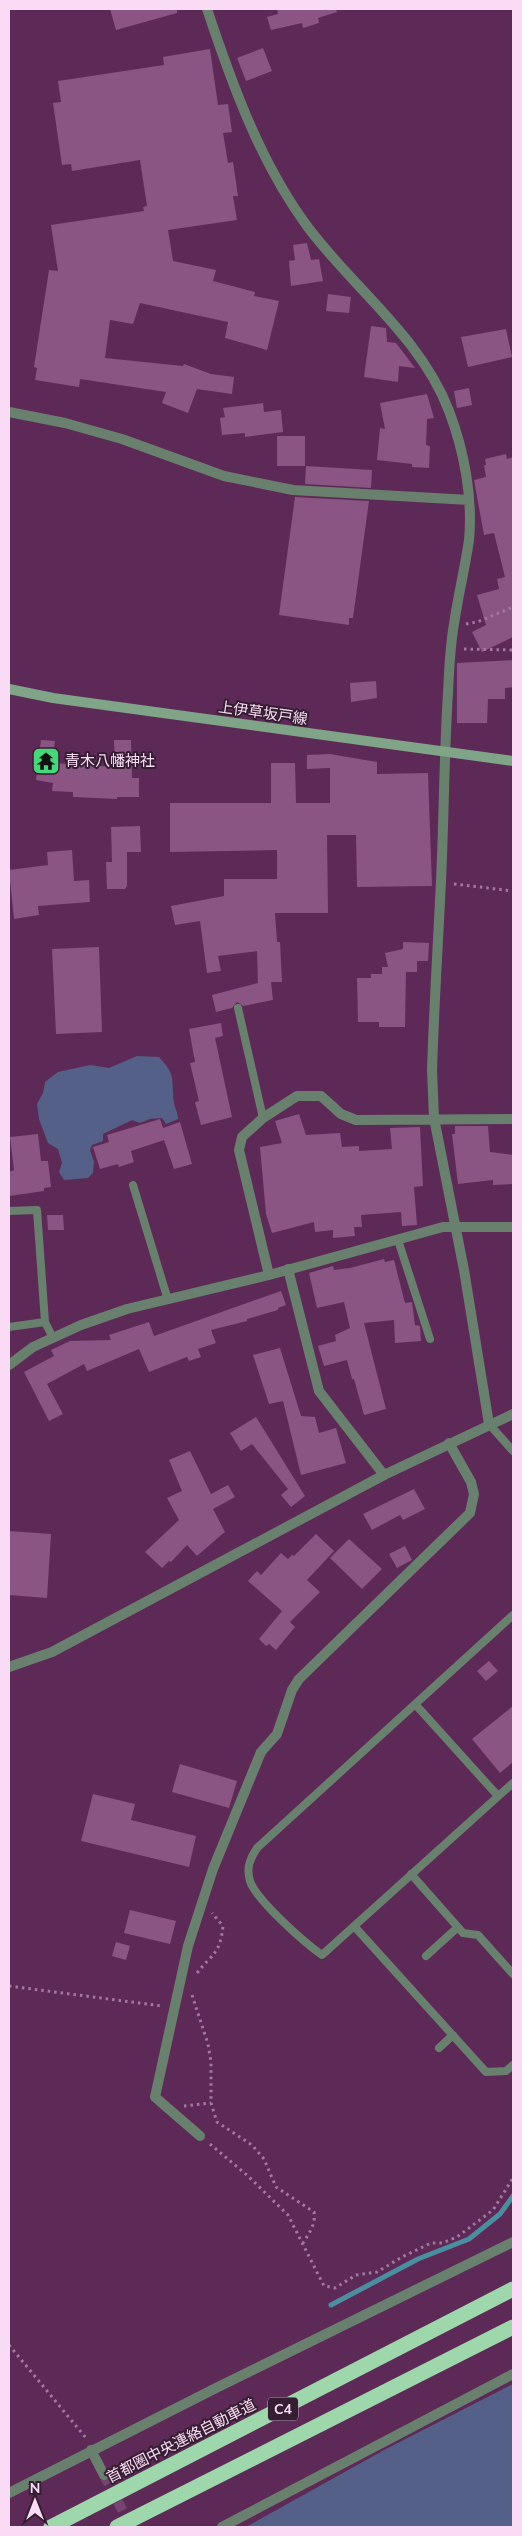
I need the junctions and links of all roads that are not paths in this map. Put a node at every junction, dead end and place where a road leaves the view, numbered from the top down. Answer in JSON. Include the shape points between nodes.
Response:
{"nodes":[{"id":1,"x":207,"y":9,"type":"edge"},
{"id":2,"x":9,"y":412,"type":"edge"},
{"id":3,"x":469,"y":500,"type":"junction"},
{"id":4,"x":9,"y":689,"type":"edge"},
{"id":5,"x":444,"y":752,"type":"junction"},
{"id":6,"x":513,"y":761,"type":"edge"},
{"id":7,"x":238,"y":1008,"type":"dead end"},
{"id":8,"x":263,"y":1118,"type":"junction"},
{"id":9,"x":434,"y":1118,"type":"junction"},
{"id":10,"x":513,"y":1119,"type":"edge"},
{"id":11,"x":133,"y":1185,"type":"dead end"},
{"id":12,"x":9,"y":1211,"type":"edge"},
{"id":13,"x":455,"y":1226,"type":"junction"},
{"id":14,"x":513,"y":1226,"type":"edge"},
{"id":15,"x":398,"y":1240,"type":"junction"},
{"id":16,"x":288,"y":1269,"type":"junction"},
{"id":17,"x":269,"y":1275,"type":"junction"},
{"id":18,"x":168,"y":1300,"type":"junction"},
{"id":19,"x":45,"y":1322,"type":"junction"},
{"id":20,"x":9,"y":1327,"type":"edge"},
{"id":21,"x":53,"y":1338,"type":"junction"},
{"id":22,"x":430,"y":1340,"type":"dead end"},
{"id":23,"x":9,"y":1365,"type":"edge"},
{"id":24,"x":513,"y":1414,"type":"edge"},
{"id":25,"x":489,"y":1424,"type":"junction"},
{"id":26,"x":449,"y":1443,"type":"junction"},
{"id":27,"x":513,"y":1451,"type":"edge"},
{"id":28,"x":384,"y":1475,"type":"junction"},
{"id":29,"x":513,"y":1615,"type":"edge"},
{"id":30,"x":9,"y":1667,"type":"edge"},
{"id":31,"x":415,"y":1704,"type":"junction"},
{"id":32,"x":513,"y":1783,"type":"edge"},
{"id":33,"x":498,"y":1796,"type":"junction"},
{"id":34,"x":411,"y":1874,"type":"junction"},
{"id":35,"x":354,"y":1926,"type":"junction"},
{"id":36,"x":458,"y":1927,"type":"junction"},
{"id":37,"x":426,"y":1956,"type":"dead end"},
{"id":38,"x":513,"y":1974,"type":"edge"},
{"id":39,"x":453,"y":2035,"type":"junction"},
{"id":40,"x":439,"y":2048,"type":"dead end"},
{"id":41,"x":513,"y":2065,"type":"edge"},
{"id":42,"x":200,"y":2136,"type":"road end"},
{"id":43,"x":513,"y":2242,"type":"edge"},
{"id":44,"x":513,"y":2289,"type":"edge"},
{"id":45,"x":513,"y":2327,"type":"edge"},
{"id":46,"x":513,"y":2374,"type":"edge"},
{"id":47,"x":91,"y":2450,"type":"junction"},
{"id":48,"x":104,"y":2475,"type":"tunnel mouth"},
{"id":49,"x":9,"y":2493,"type":"edge"},
{"id":50,"x":51,"y":2527,"type":"edge"},
{"id":51,"x":118,"y":2527,"type":"edge"},
{"id":52,"x":222,"y":2527,"type":"edge"}],
"edges":[{"from":1,"to":3,"type":"street","via":[[264,156],[291,203],[309,228],[402,333],[437,386],[460,442]]},
{"from":2,"to":3,"type":"street","via":[[122,439],[224,476],[285,488]]},
{"from":3,"to":5,"type":"street","via":[[469,538],[453,627]]},
{"from":4,"to":5,"type":"main road","name":"上伊草坂戸線","via":[[53,698]]},
{"from":5,"to":6,"type":"main road","name":"上伊草坂戸線"},
{"from":5,"to":9,"type":"street","via":[[434,995]]},
{"from":7,"to":8,"type":"lane"},
{"from":8,"to":9,"type":"street","via":[[297,1096],[321,1096],[341,1114],[356,1120]]},
{"from":8,"to":17,"type":"street","via":[[242,1137],[239,1150]]},
{"from":9,"to":10,"type":"street"},
{"from":9,"to":13,"type":"street"},
{"from":11,"to":18,"type":"lane"},
{"from":12,"to":19,"type":"lane","via":[[36,1210]]},
{"from":13,"to":14,"type":"street"},
{"from":13,"to":15,"type":"street"},
{"from":13,"to":25,"type":"street"},
{"from":15,"to":16,"type":"street"},
{"from":15,"to":22,"type":"lane"},
{"from":16,"to":17,"type":"street"},
{"from":16,"to":28,"type":"street","via":[[319,1391]]},
{"from":17,"to":18,"type":"street"},
{"from":18,"to":21,"type":"street","via":[[127,1309]]},
{"from":19,"to":20,"type":"lane"},
{"from":19,"to":21,"type":"lane"},
{"from":21,"to":23,"type":"street","via":[[33,1347]]},
{"from":24,"to":25,"type":"street"},
{"from":25,"to":26,"type":"street"},
{"from":25,"to":27,"type":"lane"},
{"from":26,"to":28,"type":"street"},
{"from":26,"to":42,"type":"street","via":[[474,1494],[470,1513],[299,1679],[276,1734],[261,1752],[213,1869],[188,1946],[155,2097]]},
{"from":28,"to":30,"type":"street","via":[[52,1652]]},
{"from":29,"to":31,"type":"lane"},
{"from":31,"to":33,"type":"lane"},
{"from":31,"to":35,"type":"lane","via":[[256,1848],[250,1859],[248,1870],[257,1894],[306,1944],[322,1954]]},
{"from":32,"to":33,"type":"lane"},
{"from":33,"to":34,"type":"lane"},
{"from":34,"to":35,"type":"lane"},
{"from":34,"to":36,"type":"lane"},
{"from":35,"to":39,"type":"lane"},
{"from":36,"to":37,"type":"lane"},
{"from":36,"to":38,"type":"lane","via":[[463,1933],[478,1935]]},
{"from":39,"to":40,"type":"lane"},
{"from":39,"to":41,"type":"lane","via":[[486,2072],[506,2071]]},
{"from":43,"to":47,"type":"street"},
{"from":44,"to":50,"type":"highway","name":"首都圏中央連絡自動車道","number":"C4"},
{"from":45,"to":51,"type":"highway","number":"C4"},
{"from":46,"to":52,"type":"street"},
{"from":47,"to":48,"type":"street"},
{"from":47,"to":49,"type":"street"}]}
